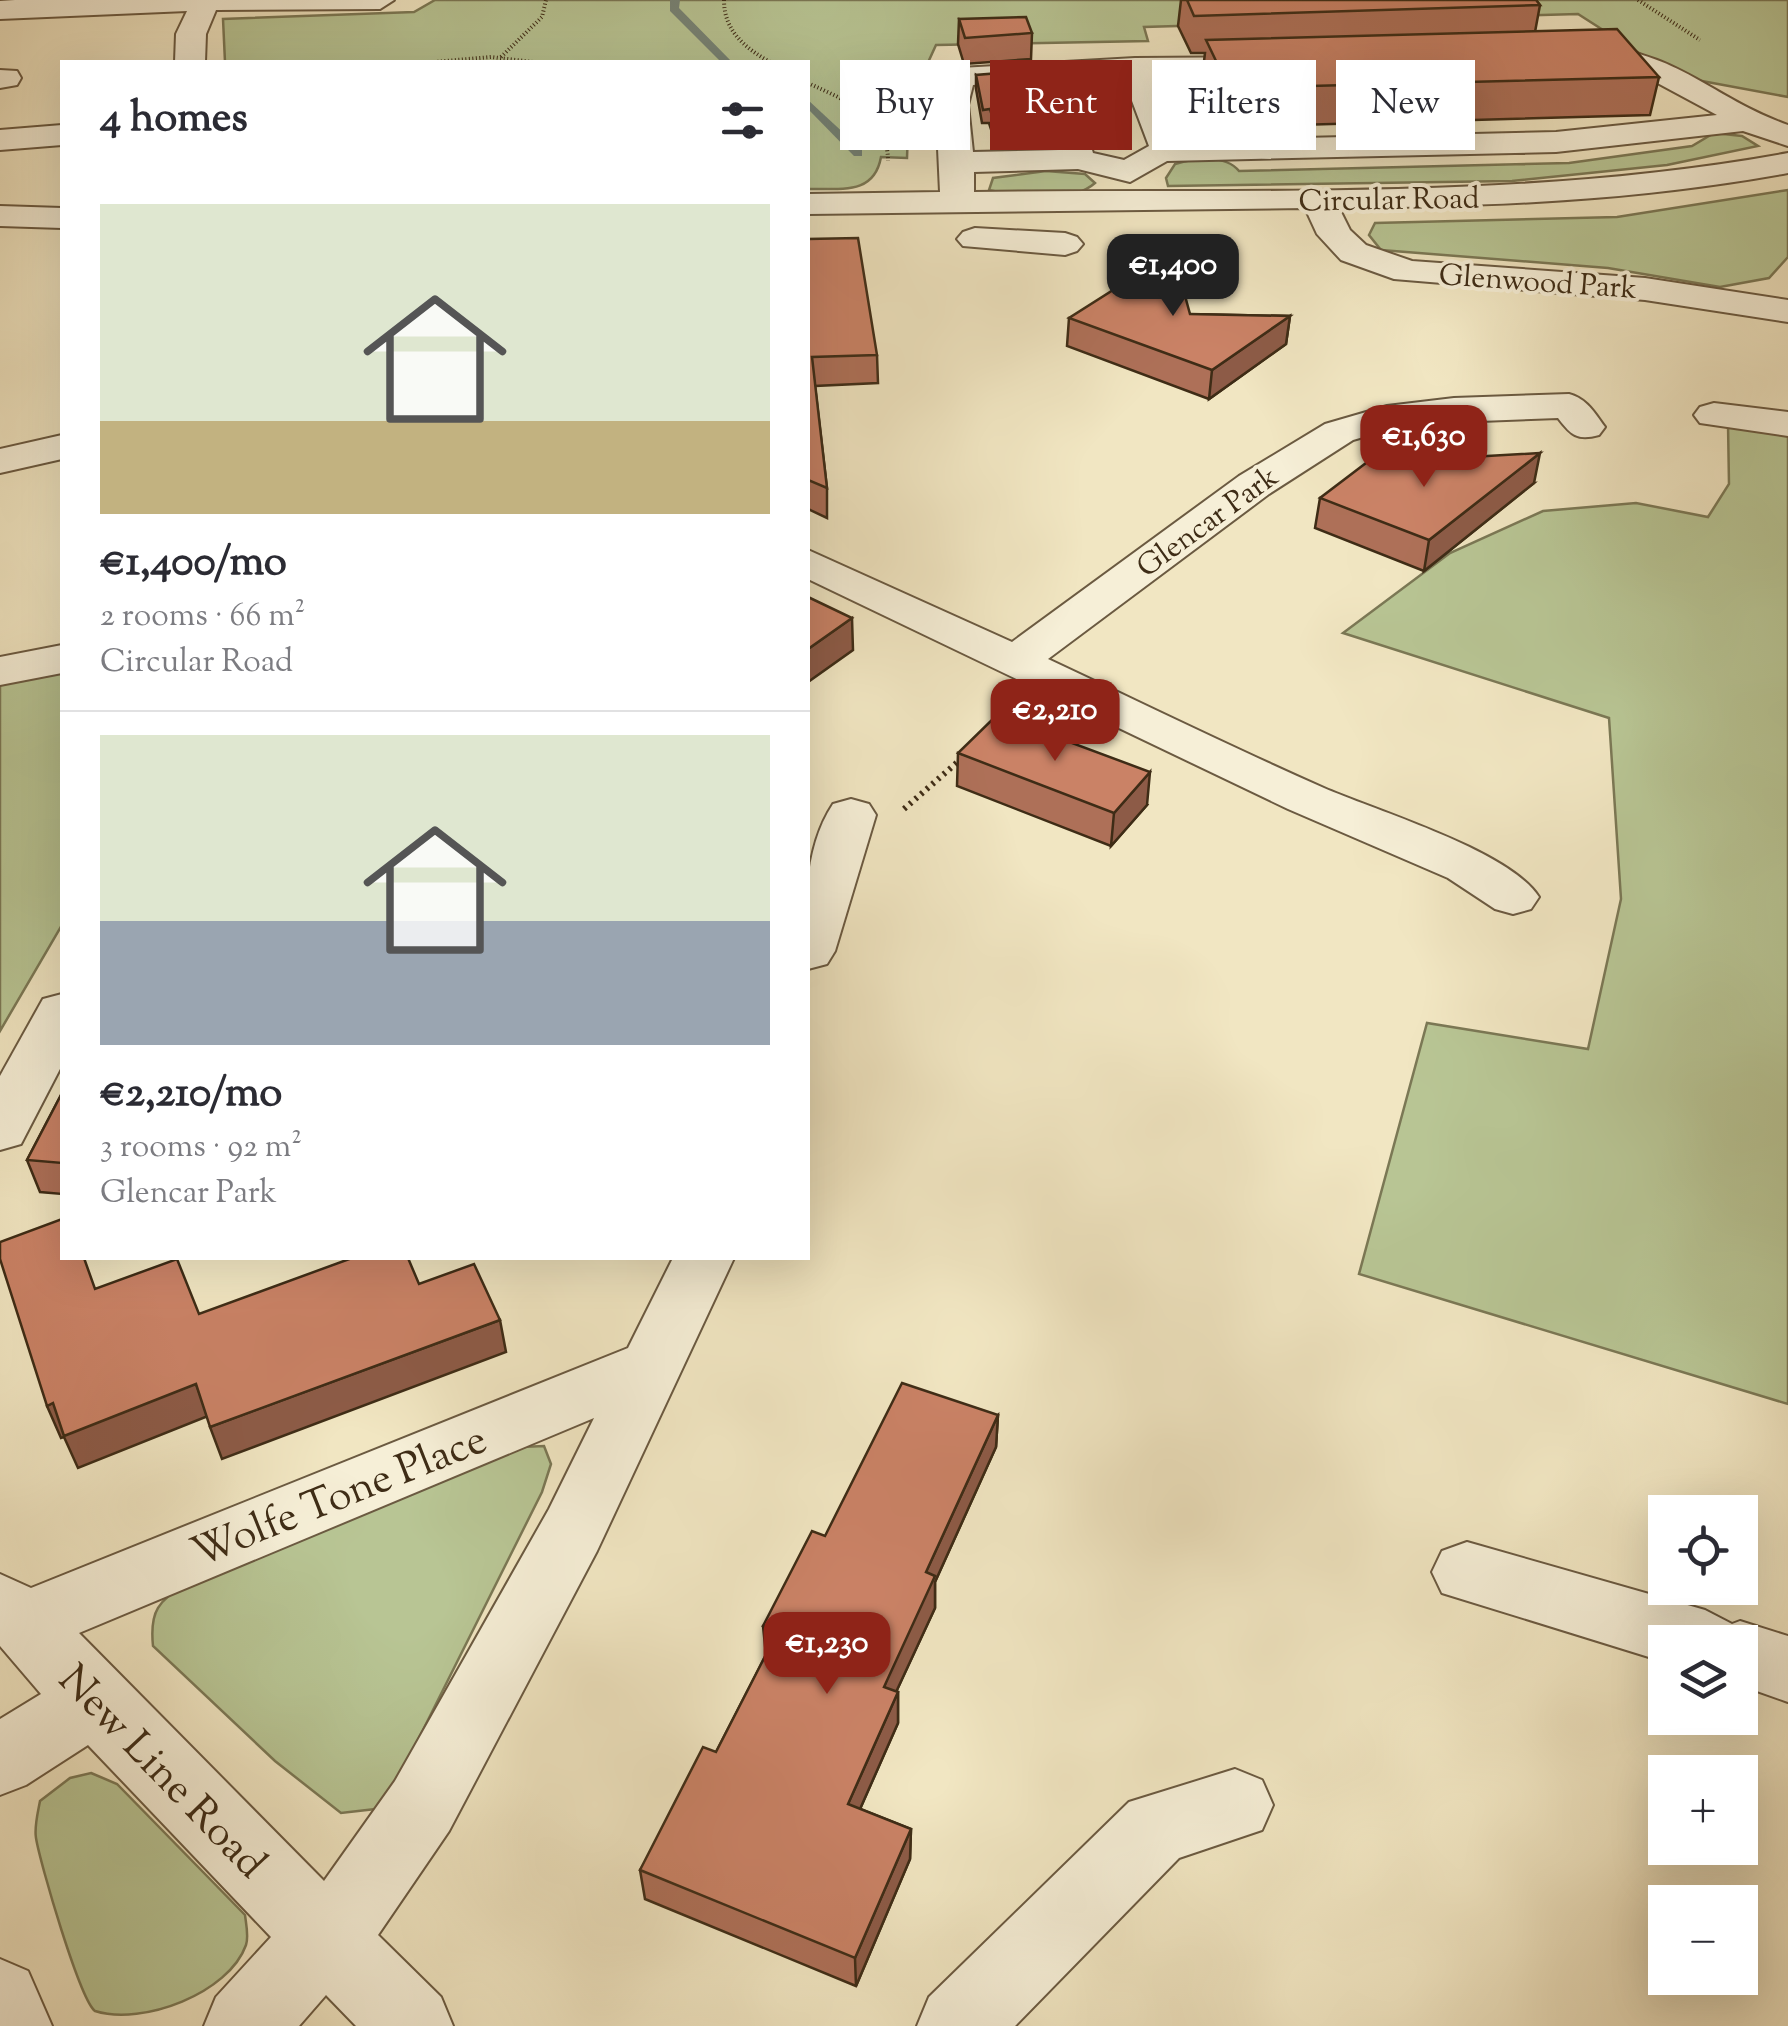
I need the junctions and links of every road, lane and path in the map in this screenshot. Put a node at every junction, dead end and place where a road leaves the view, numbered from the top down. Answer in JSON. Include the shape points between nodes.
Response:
{"nodes":[{"id":1,"x":380,"y":0,"type":"edge"},
{"id":2,"x":546,"y":0,"type":"edge"},
{"id":3,"x":724,"y":0,"type":"edge"},
{"id":4,"x":205,"y":2,"type":"edge"},
{"id":5,"x":16,"y":6,"type":"edge"},
{"id":6,"x":1551,"y":55,"type":"edge"},
{"id":7,"x":501,"y":59,"type":"edge"},
{"id":8,"x":190,"y":60,"type":"edge"},
{"id":9,"x":767,"y":60,"type":"edge"},
{"id":10,"x":1152,"y":66,"type":"edge"},
{"id":11,"x":1134,"y":67,"type":"joint"},
{"id":12,"x":990,"y":75,"type":"edge"},
{"id":13,"x":810,"y":84,"type":"edge"},
{"id":14,"x":1746,"y":121,"type":"junction"},
{"id":15,"x":60,"y":134,"type":"edge"},
{"id":16,"x":1788,"y":136,"type":"edge"},
{"id":17,"x":0,"y":140,"type":"edge"},
{"id":18,"x":1075,"y":150,"type":"edge"},
{"id":19,"x":1167,"y":151,"type":"junction"},
{"id":20,"x":1078,"y":159,"type":"junction"},
{"id":21,"x":958,"y":162,"type":"junction"},
{"id":22,"x":1788,"y":163,"type":"edge"},
{"id":23,"x":886,"y":169,"type":"dead end"},
{"id":24,"x":1134,"y":188,"type":"junction"},
{"id":25,"x":1320,"y":202,"type":"junction"},
{"id":26,"x":810,"y":204,"type":"edge"},
{"id":27,"x":956,"y":204,"type":"junction"},
{"id":28,"x":0,"y":216,"type":"edge"},
{"id":29,"x":60,"y":218,"type":"edge"},
{"id":30,"x":931,"y":239,"type":"dead end"},
{"id":31,"x":1064,"y":244,"type":"dead end"},
{"id":32,"x":1788,"y":277,"type":"edge"},
{"id":33,"x":1788,"y":310,"type":"edge"},
{"id":34,"x":1714,"y":415,"type":"dead end"},
{"id":35,"x":1788,"y":424,"type":"edge"},
{"id":36,"x":1585,"y":427,"type":"dead end"},
{"id":37,"x":60,"y":447,"type":"edge"},
{"id":38,"x":0,"y":461,"type":"edge"},
{"id":39,"x":810,"y":564,"type":"edge"},
{"id":40,"x":60,"y":659,"type":"edge"},
{"id":41,"x":1015,"y":662,"type":"junction"},
{"id":42,"x":0,"y":671,"type":"edge"},
{"id":43,"x":964,"y":756,"type":"edge"},
{"id":44,"x":851,"y":815,"type":"joint"},
{"id":45,"x":1513,"y":898,"type":"dead end"},
{"id":46,"x":810,"y":945,"type":"edge"},
{"id":47,"x":60,"y":1018,"type":"edge"},
{"id":48,"x":0,"y":1129,"type":"edge"},
{"id":49,"x":702,"y":1260,"type":"edge"},
{"id":50,"x":652,"y":1366,"type":"junction"},
{"id":51,"x":1467,"y":1572,"type":"dead end"},
{"id":52,"x":12,"y":1614,"type":"edge"},
{"id":53,"x":1648,"y":1625,"type":"edge"},
{"id":54,"x":1758,"y":1659,"type":"edge"},
{"id":55,"x":1788,"y":1669,"type":"edge"},
{"id":56,"x":94,"y":1701,"type":"junction"},
{"id":57,"x":0,"y":1760,"type":"edge"},
{"id":58,"x":1235,"y":1805,"type":"dead end"},
{"id":59,"x":326,"y":1938,"type":"junction"},
{"id":60,"x":0,"y":1999,"type":"edge"},
{"id":61,"x":11,"y":2026,"type":"edge"},
{"id":62,"x":245,"y":2026,"type":"edge"},
{"id":63,"x":412,"y":2026,"type":"edge"},
{"id":64,"x":958,"y":2026,"type":"edge"}],
"edges":[{"from":1,"to":4,"type":"street"},
{"from":2,"to":7,"type":"path","via":[[542,17]]},
{"from":3,"to":9,"type":"path","via":[[724,16],[738,40]]},
{"from":4,"to":5,"type":"street"},
{"from":4,"to":8,"type":"street","via":[[191,34]]},
{"from":6,"to":14,"type":"street","via":[[1610,53],[1707,91]]},
{"from":10,"to":11,"type":"street"},
{"from":11,"to":19,"type":"street"},
{"from":12,"to":21,"type":"street","via":[[960,77],[952,105]]},
{"from":13,"to":23,"type":"path","via":[[883,130],[891,144]]},
{"from":14,"to":16,"type":"street"},
{"from":14,"to":19,"type":"street","via":[[1556,142]]},
{"from":15,"to":17,"type":"street"},
{"from":18,"to":20,"type":"street"},
{"from":19,"to":24,"type":"street","via":[[1152,155]]},
{"from":20,"to":21,"type":"street"},
{"from":20,"to":24,"type":"street"},
{"from":21,"to":27,"type":"street"},
{"from":22,"to":25,"type":"street","name":"Circular Road","via":[[1542,196]]},
{"from":24,"to":25,"type":"street","name":"Circular Road"},
{"from":24,"to":27,"type":"street","name":"Circular Road"},
{"from":25,"to":33,"type":"street","name":"Glenwood Park","via":[[1343,248],[1384,266],[1644,289]]},
{"from":26,"to":27,"type":"street","name":"Circular Road"},
{"from":28,"to":29,"type":"street"},
{"from":30,"to":31,"type":"street"},
{"from":32,"to":33,"type":"street","name":"Glenwood Park"},
{"from":34,"to":35,"type":"street"},
{"from":36,"to":41,"type":"street","name":"Glencar Park","via":[[1569,406],[1515,406],[1387,418],[1338,432],[1254,485]]},
{"from":37,"to":38,"type":"street"},
{"from":39,"to":41,"type":"street"},
{"from":40,"to":42,"type":"street"},
{"from":41,"to":45,"type":"street","via":[[1466,866]]},
{"from":43,"to":44,"type":"path","via":[[907,810],[880,797]]},
{"from":44,"to":46,"type":"street"},
{"from":47,"to":48,"type":"street"},
{"from":49,"to":50,"type":"street"},
{"from":50,"to":52,"type":"street","name":"Wolfe Tone Place","via":[[107,1589]]},
{"from":50,"to":59,"type":"street","via":[[513,1646],[432,1790],[367,1890]]},
{"from":51,"to":53,"type":"street"},
{"from":52,"to":56,"type":"street","name":"New Line Road"},
{"from":54,"to":55,"type":"street"},
{"from":56,"to":57,"type":"street"},
{"from":56,"to":59,"type":"street","name":"New Line Road"},
{"from":58,"to":64,"type":"street","via":[[1156,1828]]},
{"from":59,"to":62,"type":"street"},
{"from":59,"to":63,"type":"street","name":"New Line Road"},
{"from":60,"to":61,"type":"street"}]}
